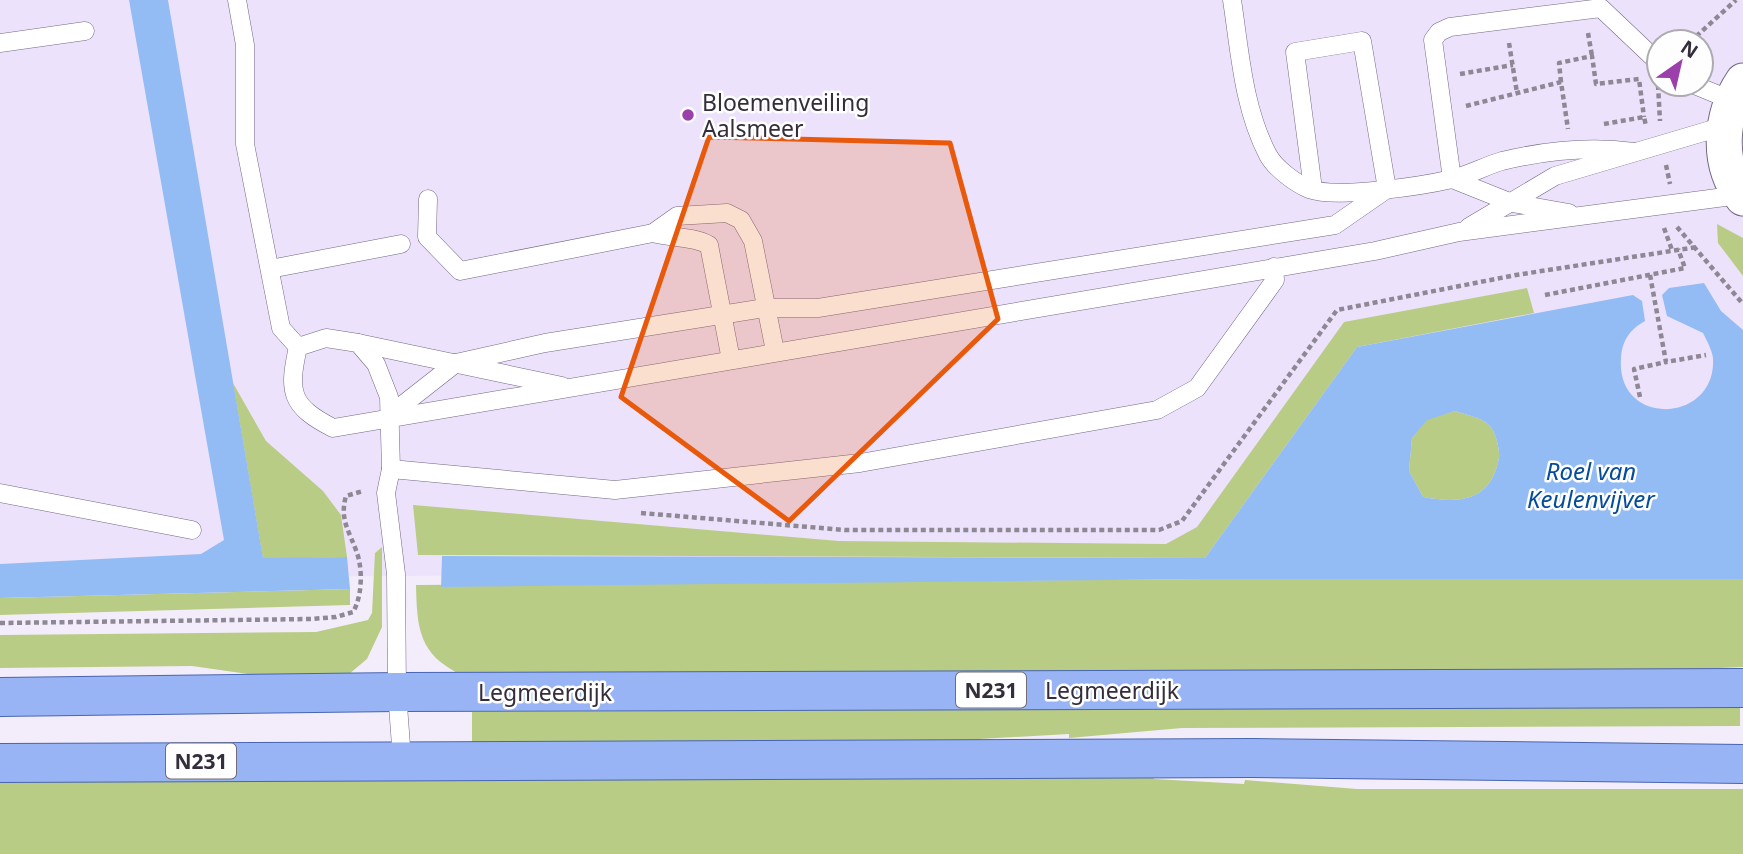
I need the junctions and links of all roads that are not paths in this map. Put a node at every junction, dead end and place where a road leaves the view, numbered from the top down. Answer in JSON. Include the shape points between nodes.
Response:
{"nodes":[{"id":1,"x":237,"y":0,"type":"edge"},
{"id":2,"x":1232,"y":0,"type":"edge"},
{"id":3,"x":85,"y":31,"type":"dead end"},
{"id":4,"x":0,"y":43,"type":"edge"},
{"id":5,"x":1645,"y":49,"type":"edge"},
{"id":6,"x":1715,"y":94,"type":"edge"},
{"id":7,"x":1732,"y":102,"type":"edge"},
{"id":8,"x":1634,"y":152,"type":"junction"},
{"id":9,"x":1452,"y":179,"type":"junction"},
{"id":10,"x":1313,"y":189,"type":"junction"},
{"id":11,"x":1387,"y":189,"type":"junction"},
{"id":12,"x":1742,"y":197,"type":"edge"},
{"id":13,"x":428,"y":199,"type":"dead end"},
{"id":14,"x":1512,"y":203,"type":"junction"},
{"id":15,"x":1590,"y":217,"type":"junction"},
{"id":16,"x":1460,"y":232,"type":"junction"},
{"id":17,"x":653,"y":233,"type":"junction"},
{"id":18,"x":401,"y":244,"type":"dead end"},
{"id":19,"x":1274,"y":267,"type":"junction"},
{"id":20,"x":270,"y":269,"type":"junction"},
{"id":21,"x":765,"y":308,"type":"junction"},
{"id":22,"x":722,"y":315,"type":"junction"},
{"id":23,"x":358,"y":343,"type":"junction"},
{"id":24,"x":298,"y":346,"type":"junction"},
{"id":25,"x":775,"y":351,"type":"junction"},
{"id":26,"x":731,"y":360,"type":"junction"},
{"id":27,"x":456,"y":363,"type":"junction"},
{"id":28,"x":576,"y":389,"type":"junction"},
{"id":29,"x":388,"y":416,"type":"junction"},
{"id":30,"x":391,"y":469,"type":"junction"},
{"id":31,"x":0,"y":493,"type":"edge"},
{"id":32,"x":192,"y":530,"type":"dead end"},
{"id":33,"x":1743,"y":688,"type":"edge"},
{"id":34,"x":397,"y":692,"type":"junction"},
{"id":35,"x":0,"y":698,"type":"edge"},
{"id":36,"x":402,"y":759,"type":"junction"},
{"id":37,"x":0,"y":763,"type":"edge"},
{"id":38,"x":1743,"y":764,"type":"edge"}],
"edges":[{"from":1,"to":20,"type":"lane","via":[[245,45],[245,144]]},
{"from":2,"to":10,"type":"lane","via":[[1248,107],[1269,158],[1284,173]]},
{"from":3,"to":4,"type":"lane"},
{"from":5,"to":9,"type":"lane","via":[[1601,8],[1439,32],[1433,40]]},
{"from":6,"to":7,"type":"lane"},
{"from":7,"to":8,"type":"lane"},
{"from":7,"to":12,"type":"street","via":[[1726,162]]},
{"from":8,"to":9,"type":"lane","via":[[1600,148],[1502,162]]},
{"from":8,"to":14,"type":"lane","via":[[1555,176]]},
{"from":9,"to":11,"type":"lane"},
{"from":9,"to":14,"type":"lane"},
{"from":10,"to":11,"type":"lane"},
{"from":10,"to":11,"type":"lane","via":[[1295,52],[1362,41]]},
{"from":11,"to":21,"type":"lane","via":[[1335,225],[818,308]]},
{"from":12,"to":15,"type":"lane"},
{"from":13,"to":17,"type":"lane","via":[[428,237],[460,271]]},
{"from":14,"to":15,"type":"lane"},
{"from":14,"to":16,"type":"lane"},
{"from":15,"to":16,"type":"lane"},
{"from":16,"to":19,"type":"lane"},
{"from":17,"to":21,"type":"lane","via":[[677,216],[727,213],[741,220],[753,241]]},
{"from":17,"to":22,"type":"lane","via":[[699,239],[709,245]]},
{"from":18,"to":20,"type":"lane"},
{"from":19,"to":25,"type":"lane"},
{"from":19,"to":30,"type":"lane","via":[[1275,280],[1198,387],[1157,410],[860,463],[615,490]]},
{"from":20,"to":24,"type":"lane","via":[[281,328]]},
{"from":21,"to":22,"type":"lane"},
{"from":21,"to":25,"type":"lane"},
{"from":22,"to":26,"type":"lane"},
{"from":22,"to":27,"type":"lane"},
{"from":23,"to":24,"type":"lane","via":[[326,338]]},
{"from":23,"to":27,"type":"lane"},
{"from":23,"to":29,"type":"lane","via":[[376,364],[389,397]]},
{"from":24,"to":29,"type":"lane","via":[[291,378],[296,402],[311,417],[333,428]]},
{"from":25,"to":26,"type":"lane"},
{"from":26,"to":28,"type":"lane"},
{"from":27,"to":28,"type":"lane"},
{"from":27,"to":29,"type":"lane"},
{"from":28,"to":29,"type":"lane"},
{"from":29,"to":30,"type":"lane"},
{"from":30,"to":34,"type":"lane","via":[[386,493],[396,574]]},
{"from":31,"to":32,"type":"lane"},
{"from":33,"to":34,"type":"main road","name":"Legmeerdijk","number":"N231"},
{"from":34,"to":35,"type":"main road","name":"Legmeerdijk","number":"N231"},
{"from":34,"to":36,"type":"lane"},
{"from":36,"to":37,"type":"main road","number":"N231"},
{"from":36,"to":38,"type":"main road","number":"N231","via":[[1252,758]]}]}
